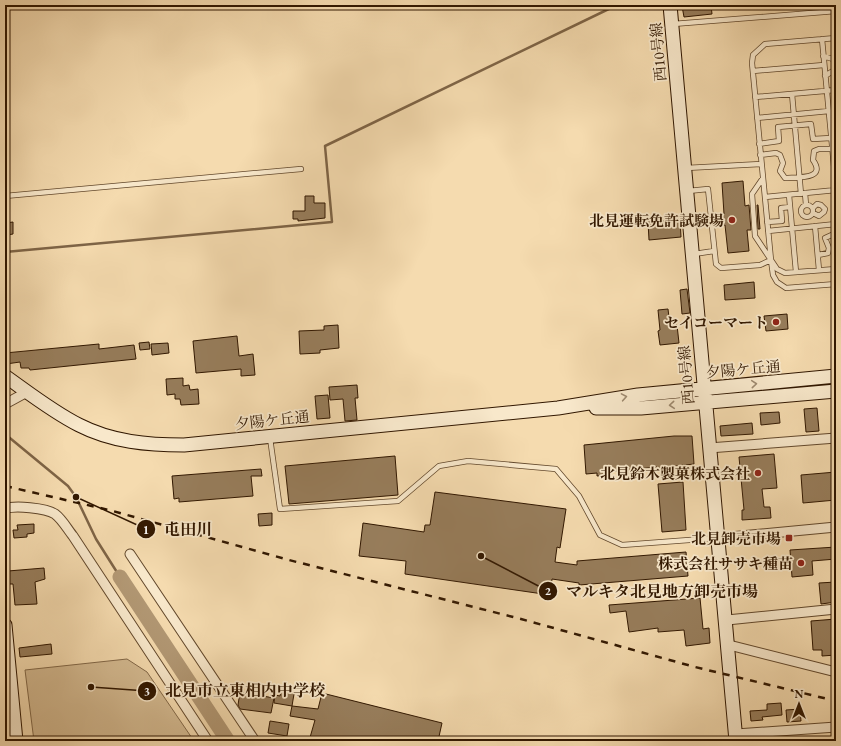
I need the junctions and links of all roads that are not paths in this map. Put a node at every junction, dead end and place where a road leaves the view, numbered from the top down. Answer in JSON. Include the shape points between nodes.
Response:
{"nodes":[{"id":1,"x":670,"y":5,"type":"edge"},
{"id":2,"x":836,"y":11,"type":"edge"},
{"id":3,"x":671,"y":25,"type":"junction"},
{"id":4,"x":836,"y":38,"type":"edge"},
{"id":5,"x":822,"y":39,"type":"junction"},
{"id":6,"x":823,"y":56,"type":"junction"},
{"id":7,"x":836,"y":60,"type":"edge"},
{"id":8,"x":824,"y":65,"type":"junction"},
{"id":9,"x":836,"y":69,"type":"edge"},
{"id":10,"x":753,"y":71,"type":"junction"},
{"id":11,"x":825,"y":76,"type":"junction"},
{"id":12,"x":836,"y":90,"type":"edge"},
{"id":13,"x":827,"y":91,"type":"junction"},
{"id":14,"x":792,"y":94,"type":"junction"},
{"id":15,"x":755,"y":97,"type":"junction"},
{"id":16,"x":809,"y":106,"type":"dead end"},
{"id":17,"x":776,"y":110,"type":"dead end"},
{"id":18,"x":829,"y":111,"type":"junction"},
{"id":19,"x":810,"y":113,"type":"junction"},
{"id":20,"x":794,"y":114,"type":"junction"},
{"id":21,"x":777,"y":116,"type":"junction"},
{"id":22,"x":757,"y":118,"type":"junction"},
{"id":23,"x":794,"y":125,"type":"junction"},
{"id":24,"x":833,"y":135,"type":"edge"},
{"id":25,"x":760,"y":144,"type":"junction"},
{"id":26,"x":833,"y":148,"type":"edge"},
{"id":27,"x":760,"y":155,"type":"junction"},
{"id":28,"x":761,"y":164,"type":"junction"},
{"id":29,"x":301,"y":169,"type":"dead end"},
{"id":30,"x":684,"y":169,"type":"junction"},
{"id":31,"x":799,"y":177,"type":"junction"},
{"id":32,"x":763,"y":178,"type":"junction"},
{"id":33,"x":836,"y":189,"type":"edge"},
{"id":34,"x":686,"y":191,"type":"junction"},
{"id":35,"x":803,"y":193,"type":"junction"},
{"id":36,"x":790,"y":195,"type":"junction"},
{"id":37,"x":5,"y":196,"type":"edge"},
{"id":38,"x":765,"y":197,"type":"junction"},
{"id":39,"x":806,"y":205,"type":"junction"},
{"id":40,"x":790,"y":207,"type":"junction"},
{"id":41,"x":813,"y":211,"type":"junction"},
{"id":42,"x":819,"y":216,"type":"junction"},
{"id":43,"x":767,"y":222,"type":"junction"},
{"id":44,"x":836,"y":224,"type":"edge"},
{"id":45,"x":818,"y":226,"type":"junction"},
{"id":46,"x":792,"y":228,"type":"junction"},
{"id":47,"x":768,"y":230,"type":"junction"},
{"id":48,"x":836,"y":233,"type":"edge"},
{"id":49,"x":714,"y":251,"type":"junction"},
{"id":50,"x":692,"y":254,"type":"junction"},
{"id":51,"x":818,"y":255,"type":"junction"},
{"id":52,"x":771,"y":260,"type":"junction"},
{"id":53,"x":836,"y":269,"type":"edge"},
{"id":54,"x":819,"y":270,"type":"junction"},
{"id":55,"x":796,"y":272,"type":"junction"},
{"id":56,"x":836,"y":284,"type":"edge"},
{"id":57,"x":5,"y":376,"type":"edge"},
{"id":58,"x":836,"y":376,"type":"edge"},
{"id":59,"x":704,"y":388,"type":"junction"},
{"id":60,"x":836,"y":390,"type":"edge"},
{"id":61,"x":27,"y":392,"type":"junction"},
{"id":62,"x":705,"y":402,"type":"junction"},
{"id":63,"x":5,"y":404,"type":"edge"},
{"id":64,"x":558,"y":408,"type":"junction"},
{"id":65,"x":270,"y":437,"type":"junction"},
{"id":66,"x":836,"y":438,"type":"edge"},
{"id":67,"x":709,"y":448,"type":"junction"},
{"id":68,"x":5,"y":509,"type":"edge"},
{"id":69,"x":836,"y":527,"type":"edge"},
{"id":70,"x":719,"y":538,"type":"junction"},
{"id":71,"x":130,"y":554,"type":"dead end"},
{"id":72,"x":836,"y":609,"type":"edge"},
{"id":73,"x":727,"y":620,"type":"junction"},
{"id":74,"x":5,"y":625,"type":"edge"},
{"id":75,"x":728,"y":645,"type":"junction"},
{"id":76,"x":836,"y":672,"type":"edge"},
{"id":77,"x":8,"y":680,"type":"edge"},
{"id":78,"x":836,"y":727,"type":"edge"},
{"id":79,"x":736,"y":738,"type":"edge"},
{"id":80,"x":16,"y":741,"type":"edge"},
{"id":81,"x":208,"y":741,"type":"edge"},
{"id":82,"x":255,"y":741,"type":"edge"}],
"edges":[{"from":1,"to":3,"type":"street","name":"西10号線"},
{"from":2,"to":3,"type":"lane"},
{"from":3,"to":30,"type":"street","name":"西10号線"},
{"from":4,"to":5,"type":"lane"},
{"from":5,"to":6,"type":"lane"},
{"from":5,"to":10,"type":"lane","via":[[766,44],[753,55]]},
{"from":6,"to":7,"type":"lane"},
{"from":6,"to":8,"type":"lane"},
{"from":8,"to":10,"type":"lane"},
{"from":8,"to":11,"type":"lane"},
{"from":9,"to":11,"type":"lane"},
{"from":10,"to":15,"type":"lane"},
{"from":11,"to":13,"type":"lane"},
{"from":12,"to":13,"type":"lane"},
{"from":13,"to":14,"type":"lane"},
{"from":13,"to":18,"type":"lane"},
{"from":14,"to":15,"type":"lane"},
{"from":14,"to":20,"type":"lane"},
{"from":15,"to":22,"type":"lane"},
{"from":16,"to":19,"type":"lane"},
{"from":17,"to":21,"type":"lane"},
{"from":18,"to":19,"type":"lane"},
{"from":18,"to":24,"type":"lane"},
{"from":19,"to":20,"type":"lane"},
{"from":20,"to":21,"type":"lane"},
{"from":20,"to":23,"type":"lane"},
{"from":21,"to":22,"type":"lane"},
{"from":22,"to":25,"type":"lane"},
{"from":23,"to":24,"type":"lane","via":[[811,124],[812,139]]},
{"from":23,"to":25,"type":"lane","via":[[778,127],[779,141]]},
{"from":23,"to":31,"type":"lane"},
{"from":24,"to":26,"type":"lane"},
{"from":25,"to":27,"type":"lane"},
{"from":26,"to":31,"type":"lane","via":[[814,151],[812,160],[817,166],[815,174]]},
{"from":26,"to":33,"type":"lane"},
{"from":27,"to":28,"type":"lane"},
{"from":27,"to":31,"type":"lane","via":[[780,155],[783,159],[780,171],[782,176]]},
{"from":28,"to":30,"type":"lane"},
{"from":28,"to":32,"type":"lane"},
{"from":29,"to":37,"type":"lane"},
{"from":30,"to":34,"type":"street","name":"西10号線"},
{"from":31,"to":35,"type":"lane"},
{"from":32,"to":38,"type":"lane"},
{"from":32,"to":52,"type":"lane","via":[[752,194],[754,236]]},
{"from":33,"to":35,"type":"lane"},
{"from":34,"to":49,"type":"lane","via":[[708,189]]},
{"from":34,"to":50,"type":"street","name":"西10号線"},
{"from":35,"to":36,"type":"lane"},
{"from":35,"to":39,"type":"lane"},
{"from":36,"to":38,"type":"lane"},
{"from":36,"to":40,"type":"lane"},
{"from":38,"to":43,"type":"lane"},
{"from":39,"to":41,"type":"lane"},
{"from":39,"to":41,"type":"lane","via":[[802,209],[803,215],[809,217]]},
{"from":40,"to":43,"type":"lane","via":[[781,208],[782,221]]},
{"from":40,"to":46,"type":"lane"},
{"from":41,"to":42,"type":"lane"},
{"from":41,"to":42,"type":"lane","via":[[817,204],[823,206],[824,212]]},
{"from":42,"to":45,"type":"lane"},
{"from":43,"to":47,"type":"lane"},
{"from":44,"to":45,"type":"lane"},
{"from":45,"to":46,"type":"lane"},
{"from":45,"to":51,"type":"lane"},
{"from":46,"to":47,"type":"lane"},
{"from":46,"to":55,"type":"lane"},
{"from":47,"to":52,"type":"lane"},
{"from":48,"to":51,"type":"lane","via":[[825,238],[828,253]]},
{"from":49,"to":50,"type":"lane"},
{"from":49,"to":52,"type":"lane","via":[[716,264],[721,268],[760,264]]},
{"from":50,"to":59,"type":"street","name":"西10号線"},
{"from":51,"to":54,"type":"lane"},
{"from":52,"to":55,"type":"lane","via":[[785,273]]},
{"from":52,"to":56,"type":"lane","via":[[776,282],[786,288]]},
{"from":53,"to":54,"type":"lane"},
{"from":54,"to":55,"type":"lane"},
{"from":57,"to":61,"type":"street","name":"夕陽ケ丘通"},
{"from":59,"to":58,"type":"street","name":"夕陽ケ丘通","one_way":true},
{"from":59,"to":62,"type":"street","name":"西10号線"},
{"from":64,"to":59,"type":"street","name":"夕陽ケ丘通","one_way":true,"via":[[638,395]]},
{"from":60,"to":62,"type":"street","name":"夕陽ケ丘通"},
{"from":61,"to":63,"type":"street"},
{"from":61,"to":65,"type":"street","name":"夕陽ケ丘通","via":[[79,425],[106,436],[132,442],[184,445]]},
{"from":62,"to":64,"type":"street","name":"夕陽ケ丘通","one_way":true,"via":[[641,408]]},
{"from":62,"to":67,"type":"street","name":"西10号線"},
{"from":64,"to":65,"type":"street","name":"夕陽ケ丘通"},
{"from":65,"to":70,"type":"lane","via":[[280,510],[398,501],[439,466],[468,461],[556,469],[579,496],[600,536],[622,545]]},
{"from":66,"to":67,"type":"street"},
{"from":67,"to":70,"type":"street","name":"西10号線"},
{"from":68,"to":81,"type":"street","via":[[10,506],[55,514],[73,536]]},
{"from":69,"to":70,"type":"street"},
{"from":70,"to":73,"type":"street","name":"西10号線"},
{"from":71,"to":82,"type":"street"},
{"from":72,"to":73,"type":"street"},
{"from":73,"to":75,"type":"street","name":"西10号線"},
{"from":74,"to":77,"type":"street"},
{"from":75,"to":76,"type":"street"},
{"from":75,"to":79,"type":"street","name":"西10号線"},
{"from":77,"to":80,"type":"street"},
{"from":78,"to":79,"type":"street"}]}
